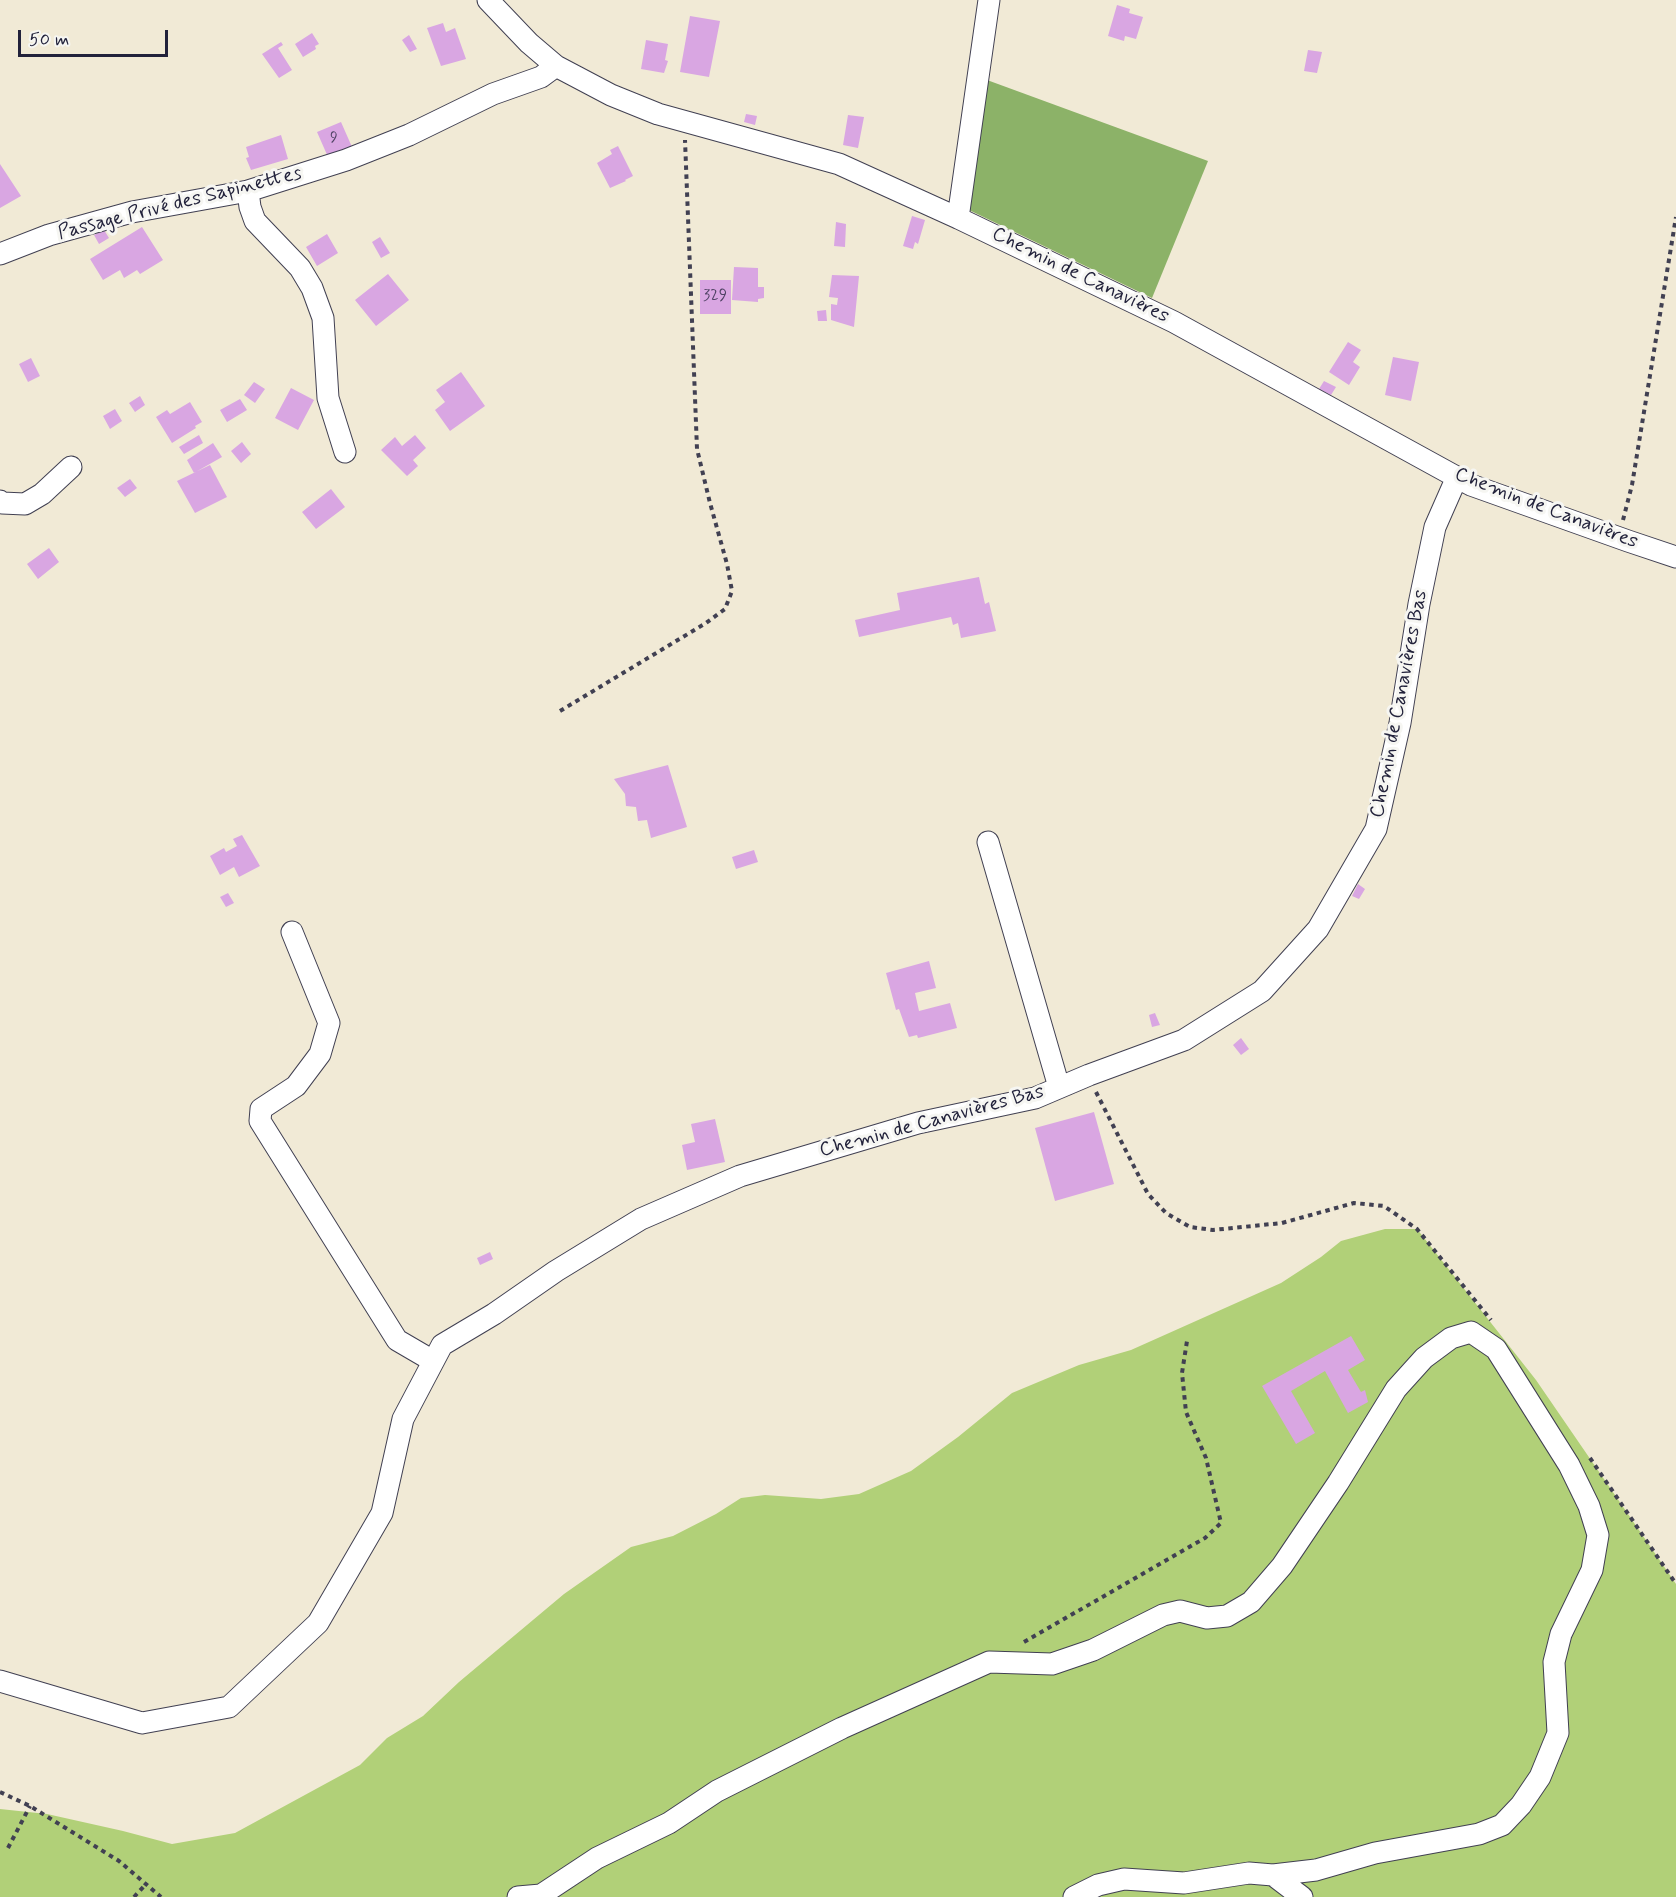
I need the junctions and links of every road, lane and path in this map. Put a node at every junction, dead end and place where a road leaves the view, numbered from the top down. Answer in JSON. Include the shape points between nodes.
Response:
{"nodes":[{"id":1,"x":488,"y":0,"type":"edge"},
{"id":2,"x":989,"y":0,"type":"edge"},
{"id":3,"x":556,"y":66,"type":"junction"},
{"id":4,"x":684,"y":121,"type":"junction"},
{"id":5,"x":248,"y":191,"type":"junction"},
{"id":6,"x":1676,"y":217,"type":"edge"},
{"id":7,"x":958,"y":218,"type":"junction"},
{"id":8,"x":0,"y":254,"type":"edge"},
{"id":9,"x":345,"y":452,"type":"dead end"},
{"id":10,"x":71,"y":467,"type":"dead end"},
{"id":11,"x":1456,"y":477,"type":"junction"},
{"id":12,"x":0,"y":501,"type":"edge"},
{"id":13,"x":1628,"y":542,"type":"junction"},
{"id":14,"x":1676,"y":557,"type":"edge"},
{"id":15,"x":560,"y":711,"type":"dead end"},
{"id":16,"x":988,"y":842,"type":"dead end"},
{"id":17,"x":292,"y":932,"type":"dead end"},
{"id":18,"x":1089,"y":1075,"type":"junction"},
{"id":19,"x":1059,"y":1087,"type":"junction"},
{"id":20,"x":1496,"y":1327,"type":"dead end"},
{"id":21,"x":1187,"y":1341,"type":"dead end"},
{"id":22,"x":433,"y":1361,"type":"junction"},
{"id":23,"x":1589,"y":1458,"type":"dead end"},
{"id":24,"x":1676,"y":1584,"type":"edge"},
{"id":25,"x":1020,"y":1645,"type":"dead end"},
{"id":26,"x":0,"y":1681,"type":"edge"},
{"id":27,"x":0,"y":1792,"type":"edge"},
{"id":28,"x":30,"y":1806,"type":"junction"},
{"id":29,"x":9,"y":1848,"type":"dead end"},
{"id":30,"x":1273,"y":1875,"type":"junction"},
{"id":31,"x":146,"y":1884,"type":"junction"},
{"id":32,"x":134,"y":1897,"type":"edge"},
{"id":33,"x":162,"y":1897,"type":"edge"},
{"id":34,"x":518,"y":1897,"type":"edge"},
{"id":35,"x":1074,"y":1897,"type":"edge"},
{"id":36,"x":1302,"y":1897,"type":"edge"}],
"edges":[{"from":1,"to":3,"type":"street","name":"Chemin de Canavières"},
{"from":2,"to":7,"type":"street"},
{"from":3,"to":4,"type":"street","name":"Chemin de Canavières","via":[[611,95]]},
{"from":3,"to":5,"type":"street","name":"Passage Privé des Sapinettes","via":[[541,77],[493,94],[409,135]]},
{"from":4,"to":7,"type":"street","name":"Chemin de Canavières","via":[[839,164]]},
{"from":4,"to":15,"type":"path","via":[[697,449],[732,591],[725,609],[706,623]]},
{"from":5,"to":8,"type":"street","name":"Passage Privé des Sapinettes","via":[[132,212],[49,235]]},
{"from":5,"to":9,"type":"street","via":[[255,221],[300,268],[312,288],[323,318],[328,398]]},
{"from":6,"to":13,"type":"path","via":[[1623,521]]},
{"from":7,"to":11,"type":"street","name":"Chemin de Canavières","via":[[1174,322]]},
{"from":10,"to":12,"type":"street","via":[[25,504]]},
{"from":11,"to":13,"type":"street","name":"Chemin de Canavières"},
{"from":11,"to":18,"type":"street","name":"Chemin de Canavières Bas","via":[[1435,526],[1400,723],[1376,829],[1318,929],[1262,991],[1184,1040]]},
{"from":13,"to":14,"type":"street","name":"Chemin de Canavières"},
{"from":16,"to":19,"type":"street"},
{"from":17,"to":22,"type":"street","via":[[329,1023],[320,1054],[296,1086],[261,1109],[260,1121],[397,1340]]},
{"from":18,"to":19,"type":"street","name":"Chemin de Canavières Bas"},
{"from":18,"to":20,"type":"path","via":[[1148,1194],[1166,1213],[1190,1227],[1213,1230],[1282,1222],[1354,1203],[1384,1206],[1417,1229]]},
{"from":19,"to":22,"type":"street","name":"Chemin de Canavières Bas","via":[[1035,1098],[918,1123],[740,1176],[641,1220],[556,1271],[442,1345]]},
{"from":21,"to":25,"type":"path","via":[[1182,1373],[1186,1412],[1206,1458],[1221,1523],[1205,1538]]},
{"from":22,"to":26,"type":"street","name":"Chemin de Canavières Bas","via":[[403,1419],[382,1513],[318,1623],[229,1707],[142,1723]]},
{"from":23,"to":24,"type":"path"},
{"from":27,"to":28,"type":"path"},
{"from":28,"to":29,"type":"path"},
{"from":28,"to":31,"type":"path","via":[[119,1861]]},
{"from":30,"to":34,"type":"street","via":[[1316,1870],[1375,1853],[1479,1834],[1502,1825],[1540,1777],[1558,1733],[1554,1662],[1561,1634],[1592,1570],[1598,1535],[1569,1464],[1496,1349],[1471,1332],[1452,1338],[1433,1351],[1396,1389],[1282,1566],[1251,1602],[1227,1616],[1207,1618],[1180,1611],[1163,1615],[1093,1650],[1052,1664],[989,1662],[842,1728],[728,1786],[669,1823],[597,1858],[541,1894]]},
{"from":30,"to":35,"type":"street","via":[[1249,1873],[1184,1883],[1124,1879],[1098,1885]]},
{"from":30,"to":36,"type":"street"},
{"from":31,"to":32,"type":"path"},
{"from":31,"to":33,"type":"path"}]}
